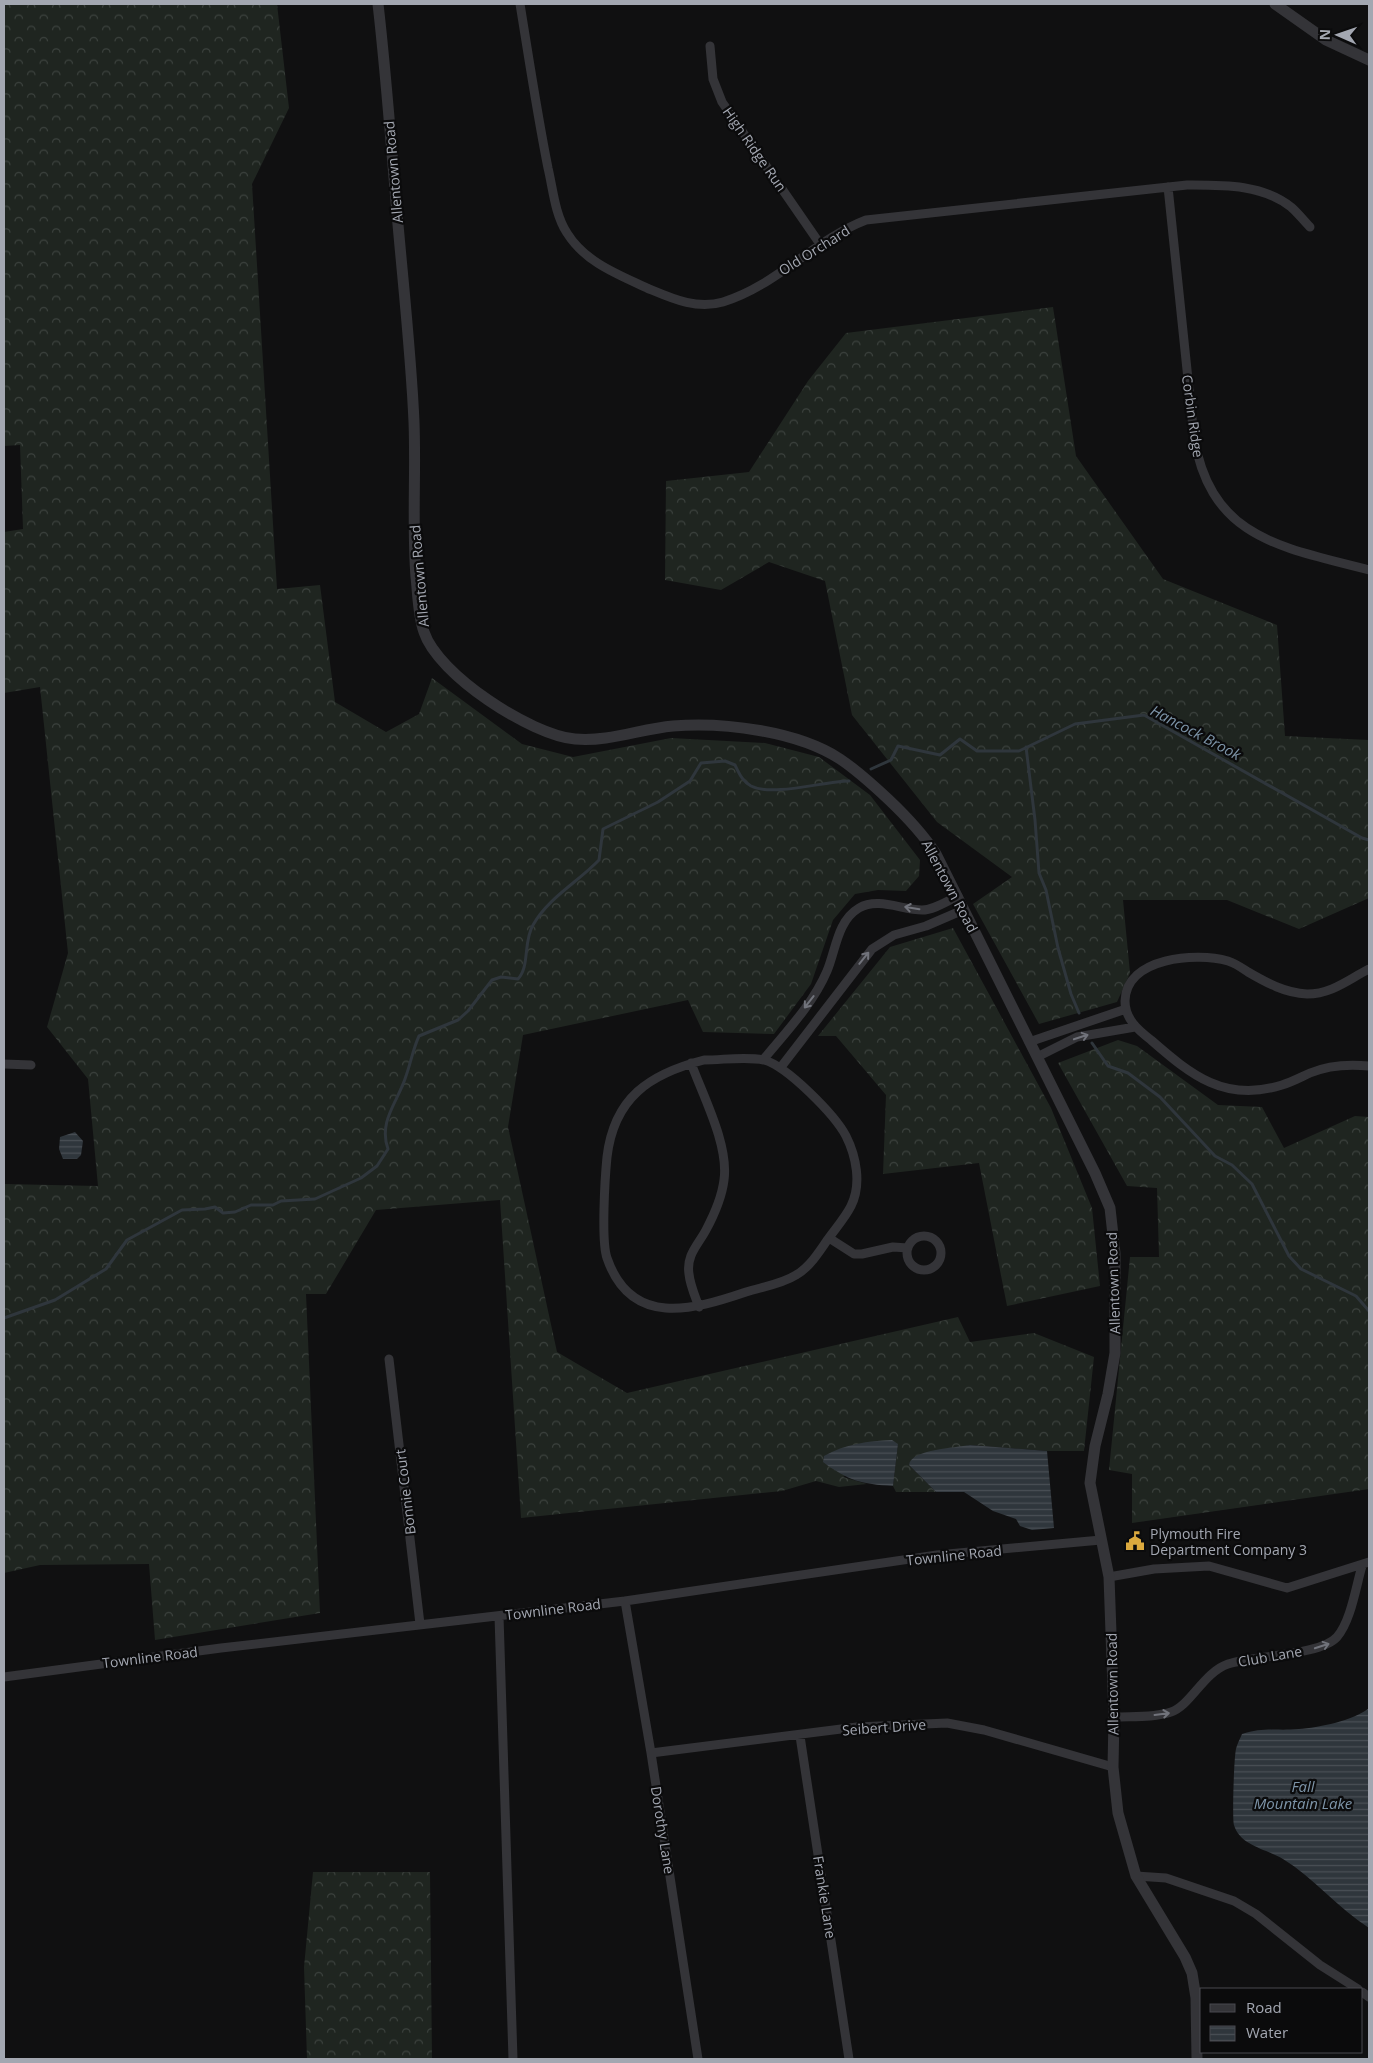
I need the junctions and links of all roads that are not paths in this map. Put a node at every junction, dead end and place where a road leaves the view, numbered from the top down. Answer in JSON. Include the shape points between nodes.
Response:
{"nodes":[{"id":1,"x":378,"y":4,"type":"edge"},
{"id":2,"x":520,"y":4,"type":"edge"},
{"id":3,"x":1275,"y":4,"type":"edge"},
{"id":4,"x":710,"y":46,"type":"dead end"},
{"id":5,"x":1369,"y":60,"type":"edge"},
{"id":6,"x":1168,"y":187,"type":"junction"},
{"id":7,"x":1310,"y":227,"type":"dead end"},
{"id":8,"x":820,"y":244,"type":"junction"},
{"id":9,"x":1369,"y":570,"type":"edge"},
{"id":10,"x":958,"y":896,"type":"junction"},
{"id":11,"x":964,"y":910,"type":"junction"},
{"id":12,"x":1369,"y":968,"type":"edge"},
{"id":13,"x":1126,"y":1009,"type":"junction"},
{"id":14,"x":1135,"y":1027,"type":"junction"},
{"id":15,"x":1029,"y":1042,"type":"junction"},
{"id":16,"x":1037,"y":1057,"type":"junction"},
{"id":17,"x":763,"y":1060,"type":"junction"},
{"id":18,"x":691,"y":1063,"type":"junction"},
{"id":19,"x":4,"y":1064,"type":"edge"},
{"id":20,"x":31,"y":1065,"type":"dead end"},
{"id":21,"x":1369,"y":1066,"type":"edge"},
{"id":22,"x":781,"y":1067,"type":"junction"},
{"id":23,"x":829,"y":1238,"type":"junction"},
{"id":24,"x":908,"y":1248,"type":"dead end"},
{"id":25,"x":699,"y":1307,"type":"junction"},
{"id":26,"x":389,"y":1359,"type":"dead end"},
{"id":27,"x":1101,"y":1540,"type":"junction"},
{"id":28,"x":1365,"y":1564,"type":"edge"},
{"id":29,"x":1110,"y":1577,"type":"junction"},
{"id":30,"x":625,"y":1601,"type":"junction"},
{"id":31,"x":499,"y":1616,"type":"junction"},
{"id":32,"x":420,"y":1624,"type":"junction"},
{"id":33,"x":4,"y":1677,"type":"edge"},
{"id":34,"x":1114,"y":1718,"type":"junction"},
{"id":35,"x":800,"y":1736,"type":"junction"},
{"id":36,"x":651,"y":1753,"type":"junction"},
{"id":37,"x":1113,"y":1767,"type":"junction"},
{"id":38,"x":1136,"y":1876,"type":"junction"},
{"id":39,"x":1356,"y":1988,"type":"edge"},
{"id":40,"x":1200,"y":2030,"type":"edge"},
{"id":41,"x":513,"y":2059,"type":"edge"},
{"id":42,"x":698,"y":2059,"type":"edge"},
{"id":43,"x":849,"y":2059,"type":"edge"},
{"id":44,"x":1198,"y":2059,"type":"edge"}],
"edges":[{"from":1,"to":10,"type":"street","name":"Allentown Road","via":[[414,423],[414,550],[424,634],[441,660],[480,694],[527,724],[556,736],[593,740],[673,726],[720,727],[775,734],[821,748],[864,777],[926,838]]},
{"from":2,"to":8,"type":"street","name":"Old Orchard","via":[[555,200],[566,232],[580,250],[604,268],[672,299],[696,305],[720,303],[749,293]]},
{"from":3,"to":5,"type":"street","via":[[1326,40]]},
{"from":4,"to":8,"type":"street","name":"High Ridge Run","via":[[713,79],[722,102]]},
{"from":6,"to":7,"type":"street","name":"Old Orchard","via":[[1230,185],[1259,191],[1291,207]]},
{"from":6,"to":8,"type":"street","name":"Old Orchard","via":[[866,220]]},
{"from":6,"to":9,"type":"street","name":"Corbin Ridge","via":[[1194,437],[1198,461],[1211,492],[1235,520],[1256,536]]},
{"from":10,"to":11,"type":"street","name":"Allentown Road"},
{"from":10,"to":17,"type":"street","one_way":true,"via":[[923,910],[871,904],[858,908],[837,938],[820,987]]},
{"from":11,"to":15,"type":"street","name":"Allentown Road"},
{"from":22,"to":11,"type":"street","one_way":true,"via":[[872,949],[894,935]]},
{"from":12,"to":13,"type":"street","via":[[1339,987],[1308,994],[1290,992],[1269,984],[1230,961],[1180,958],[1139,971],[1127,990]]},
{"from":13,"to":14,"type":"street"},
{"from":13,"to":15,"type":"street"},
{"from":16,"to":14,"type":"street","one_way":true,"via":[[1077,1037]]},
{"from":14,"to":21,"type":"street","via":[[1182,1068],[1228,1089],[1281,1086],[1309,1073],[1341,1064]]},
{"from":15,"to":16,"type":"street","name":"Allentown Road"},
{"from":16,"to":27,"type":"street","name":"Allentown Road","via":[[1110,1208],[1115,1253],[1115,1353],[1090,1483]]},
{"from":17,"to":18,"type":"street"},
{"from":17,"to":22,"type":"street"},
{"from":18,"to":25,"type":"street","via":[[722,1150],[725,1178],[706,1231],[691,1253],[690,1281]]},
{"from":18,"to":25,"type":"street","via":[[654,1078],[636,1091],[621,1110],[609,1140],[604,1217],[606,1257],[630,1295],[660,1308],[680,1310]]},
{"from":19,"to":20,"type":"street"},
{"from":22,"to":23,"type":"street","via":[[837,1121],[855,1157],[857,1176],[852,1205]]},
{"from":23,"to":24,"type":"street","via":[[854,1254],[893,1247]]},
{"from":23,"to":25,"type":"street","via":[[796,1275]]},
{"from":26,"to":32,"type":"street","name":"Bonnie Court"},
{"from":27,"to":29,"type":"street","name":"Allentown Road"},
{"from":27,"to":30,"type":"street","name":"Townline Road","via":[[937,1555]]},
{"from":28,"to":29,"type":"street","via":[[1287,1588],[1209,1566],[1168,1567]]},
{"from":34,"to":28,"type":"street","name":"Club Lane","one_way":true,"via":[[1172,1712],[1225,1664],[1330,1644],[1343,1626]]},
{"from":29,"to":34,"type":"street","name":"Allentown Road"},
{"from":30,"to":31,"type":"street","name":"Townline Road"},
{"from":30,"to":36,"type":"street","name":"Dorothy Lane"},
{"from":31,"to":32,"type":"street","name":"Townline Road"},
{"from":31,"to":41,"type":"street"},
{"from":32,"to":33,"type":"street","name":"Townline Road"},
{"from":34,"to":37,"type":"street","name":"Allentown Road"},
{"from":35,"to":36,"type":"street","name":"Seibert Drive"},
{"from":35,"to":37,"type":"street","name":"Seibert Drive","via":[[893,1724],[947,1723],[984,1730]]},
{"from":35,"to":43,"type":"street","name":"Frankie Lane"},
{"from":36,"to":42,"type":"street","name":"Dorothy Lane"},
{"from":37,"to":38,"type":"street","name":"Allentown Road","via":[[1118,1813]]},
{"from":38,"to":39,"type":"street","via":[[1166,1878],[1234,1901]]},
{"from":38,"to":40,"type":"street","name":"Allentown Road","via":[[1185,1957],[1192,1974]]},
{"from":40,"to":44,"type":"street","name":"Allentown Road"}]}
